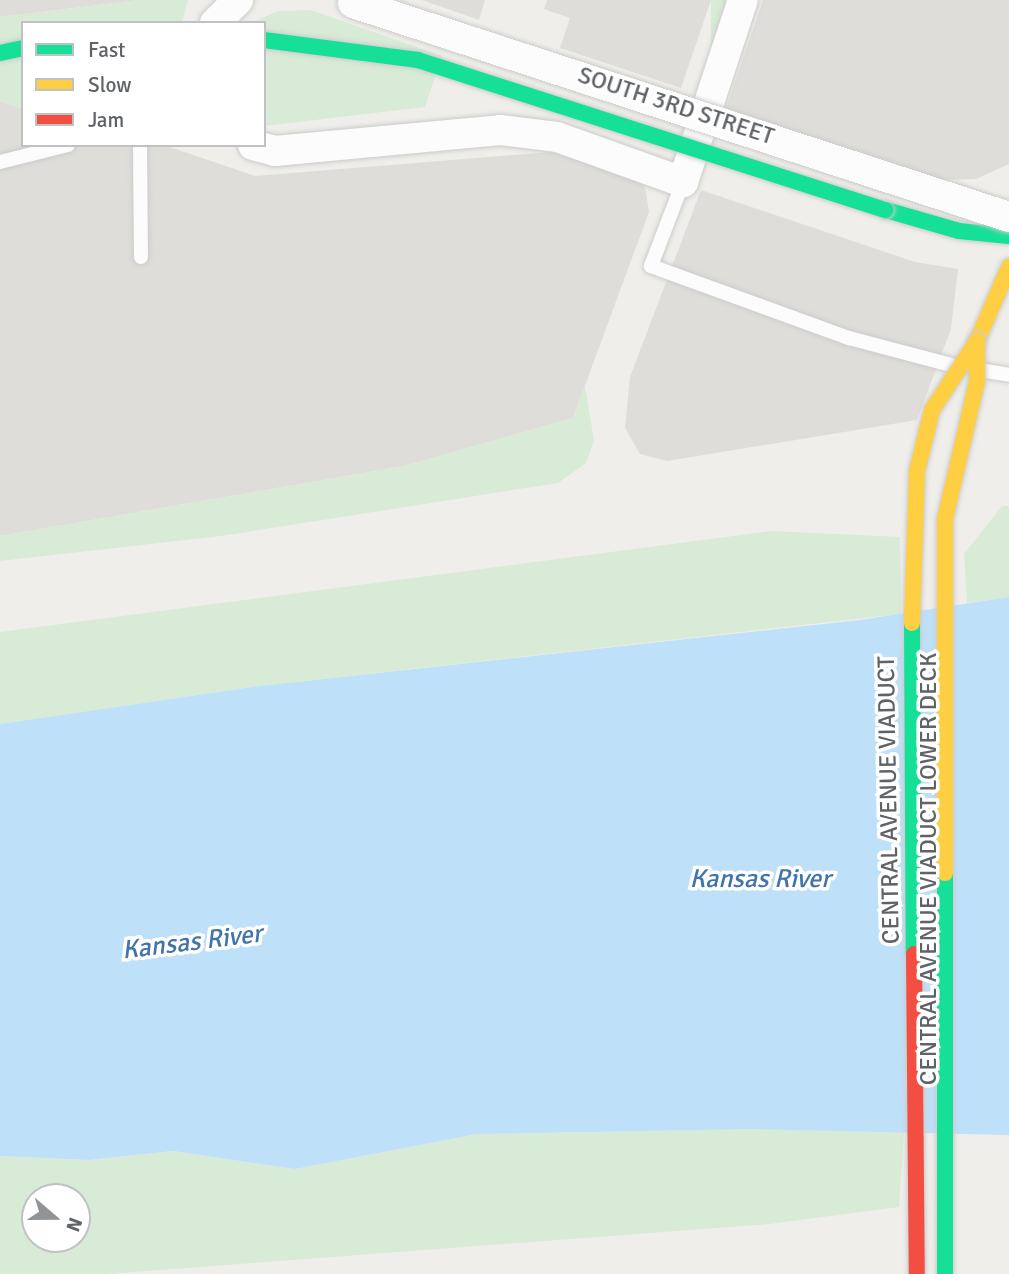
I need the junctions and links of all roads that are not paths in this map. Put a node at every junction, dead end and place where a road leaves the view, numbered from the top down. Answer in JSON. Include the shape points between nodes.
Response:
{"nodes":[{"id":1,"x":238,"y":0,"type":"edge"},
{"id":2,"x":743,"y":0,"type":"edge"},
{"id":3,"x":347,"y":2,"type":"edge"},
{"id":4,"x":217,"y":21,"type":"edge"},
{"id":5,"x":266,"y":40,"type":"edge"},
{"id":6,"x":21,"y":48,"type":"edge"},
{"id":7,"x":0,"y":53,"type":"edge"},
{"id":8,"x":60,"y":147,"type":"edge"},
{"id":9,"x":139,"y":147,"type":"edge"},
{"id":10,"x":260,"y":147,"type":"edge"},
{"id":11,"x":0,"y":162,"type":"edge"},
{"id":12,"x":683,"y":182,"type":"junction"},
{"id":13,"x":1009,"y":217,"type":"edge"},
{"id":14,"x":1009,"y":236,"type":"edge"},
{"id":15,"x":141,"y":257,"type":"dead end"},
{"id":16,"x":1009,"y":267,"type":"edge"},
{"id":17,"x":977,"y":341,"type":"junction"},
{"id":18,"x":1009,"y":374,"type":"edge"},
{"id":19,"x":935,"y":465,"type":"dead end"},
{"id":20,"x":916,"y":1274,"type":"edge"},
{"id":21,"x":933,"y":1274,"type":"edge"},
{"id":22,"x":945,"y":1274,"type":"edge"}],
"edges":[{"from":1,"to":4,"type":"street"},
{"from":2,"to":12,"type":"street"},
{"from":3,"to":13,"type":"street","name":"SOUTH 3RD STREET","bridge":true},
{"from":5,"to":14,"type":"main road","bridge":true,"via":[[418,60],[886,210],[959,231]]},
{"from":6,"to":7,"type":"main road"},
{"from":8,"to":11,"type":"lane"},
{"from":9,"to":15,"type":"lane"},
{"from":10,"to":12,"type":"street","via":[[275,151],[500,130],[557,137]]},
{"from":12,"to":18,"type":"lane","via":[[651,266],[849,338]]},
{"from":16,"to":17,"type":"main road","name":"CENTRAL AVENUE VIADUCT"},
{"from":17,"to":20,"type":"main road","name":"CENTRAL AVENUE VIADUCT","bridge":true,"via":[[932,410],[917,471],[911,532]]},
{"from":17,"to":22,"type":"main road","name":"CENTRAL AVENUE VIADUCT","bridge":true,"via":[[977,383],[945,519]]},
{"from":19,"to":21,"type":"street","name":"CENTRAL AVENUE VIADUCT LOWER DECK","via":[[927,565]]}]}
